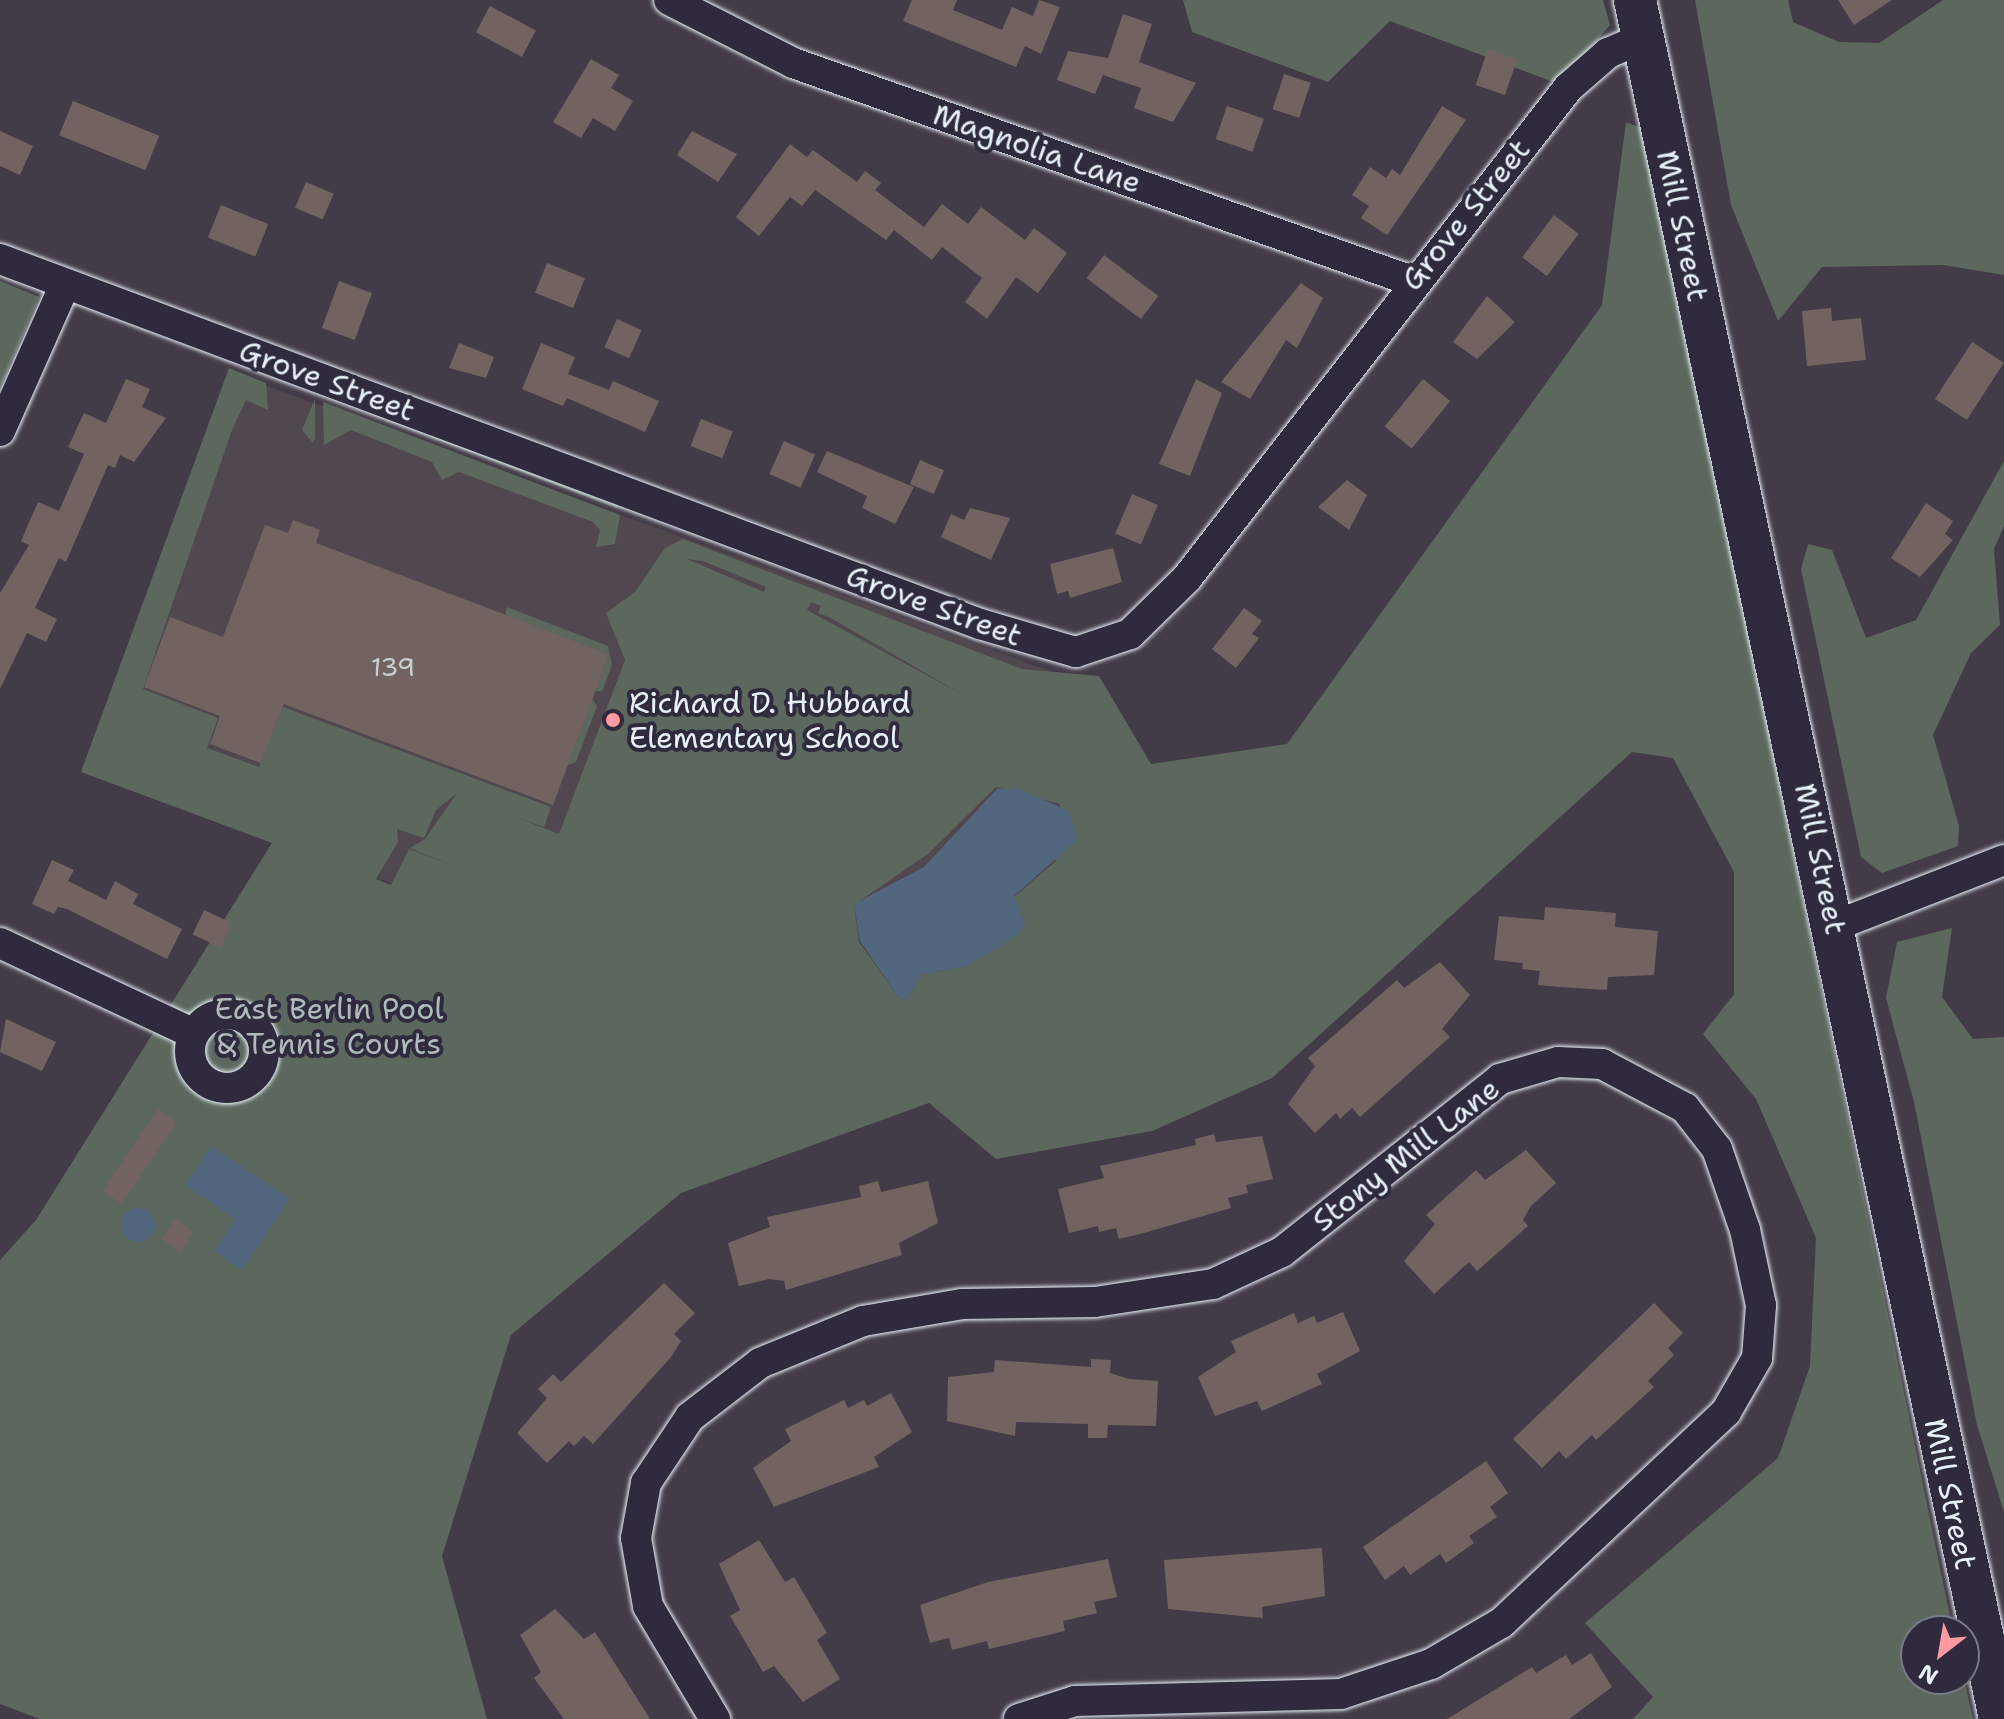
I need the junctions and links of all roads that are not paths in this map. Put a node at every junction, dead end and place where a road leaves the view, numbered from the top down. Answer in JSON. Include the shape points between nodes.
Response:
{"nodes":[{"id":1,"x":669,"y":0,"type":"edge"},
{"id":2,"x":1638,"y":19,"type":"edge"},
{"id":3,"x":0,"y":259,"type":"edge"},
{"id":4,"x":1412,"y":281,"type":"junction"},
{"id":5,"x":65,"y":284,"type":"junction"},
{"id":6,"x":0,"y":431,"type":"edge"},
{"id":7,"x":2004,"y":860,"type":"edge"},
{"id":8,"x":1834,"y":926,"type":"junction"},
{"id":9,"x":0,"y":943,"type":"edge"},
{"id":10,"x":194,"y":1034,"type":"dead end"},
{"id":11,"x":715,"y":1719,"type":"edge"},
{"id":12,"x":1019,"y":1719,"type":"edge"},
{"id":13,"x":2000,"y":1719,"type":"edge"}],
"edges":[{"from":1,"to":4,"type":"street","name":"Magnolia Lane","via":[[793,63]]},
{"from":2,"to":4,"type":"street","name":"Grove Street","via":[[1568,88]]},
{"from":2,"to":8,"type":"main road","name":"Mill Street"},
{"from":3,"to":5,"type":"street","name":"Grove Street"},
{"from":4,"to":5,"type":"street","name":"Grove Street","via":[[1187,578],[1130,634],[1076,652],[980,624]]},
{"from":5,"to":6,"type":"street"},
{"from":7,"to":8,"type":"street"},
{"from":8,"to":13,"type":"main road","name":"Mill Street"},
{"from":9,"to":10,"type":"street"},
{"from":11,"to":12,"type":"street","name":"Stony Mill Lane","via":[[648,1606],[636,1538],[646,1483],[690,1417],[760,1363],[863,1321],[962,1304],[1095,1302],[1213,1284],[1282,1252],[1500,1079],[1558,1062],[1602,1064],[1685,1108],[1717,1149],[1745,1230],[1761,1305],[1757,1358],[1726,1412],[1501,1623],[1431,1664],[1341,1694],[1075,1701]]}]}
